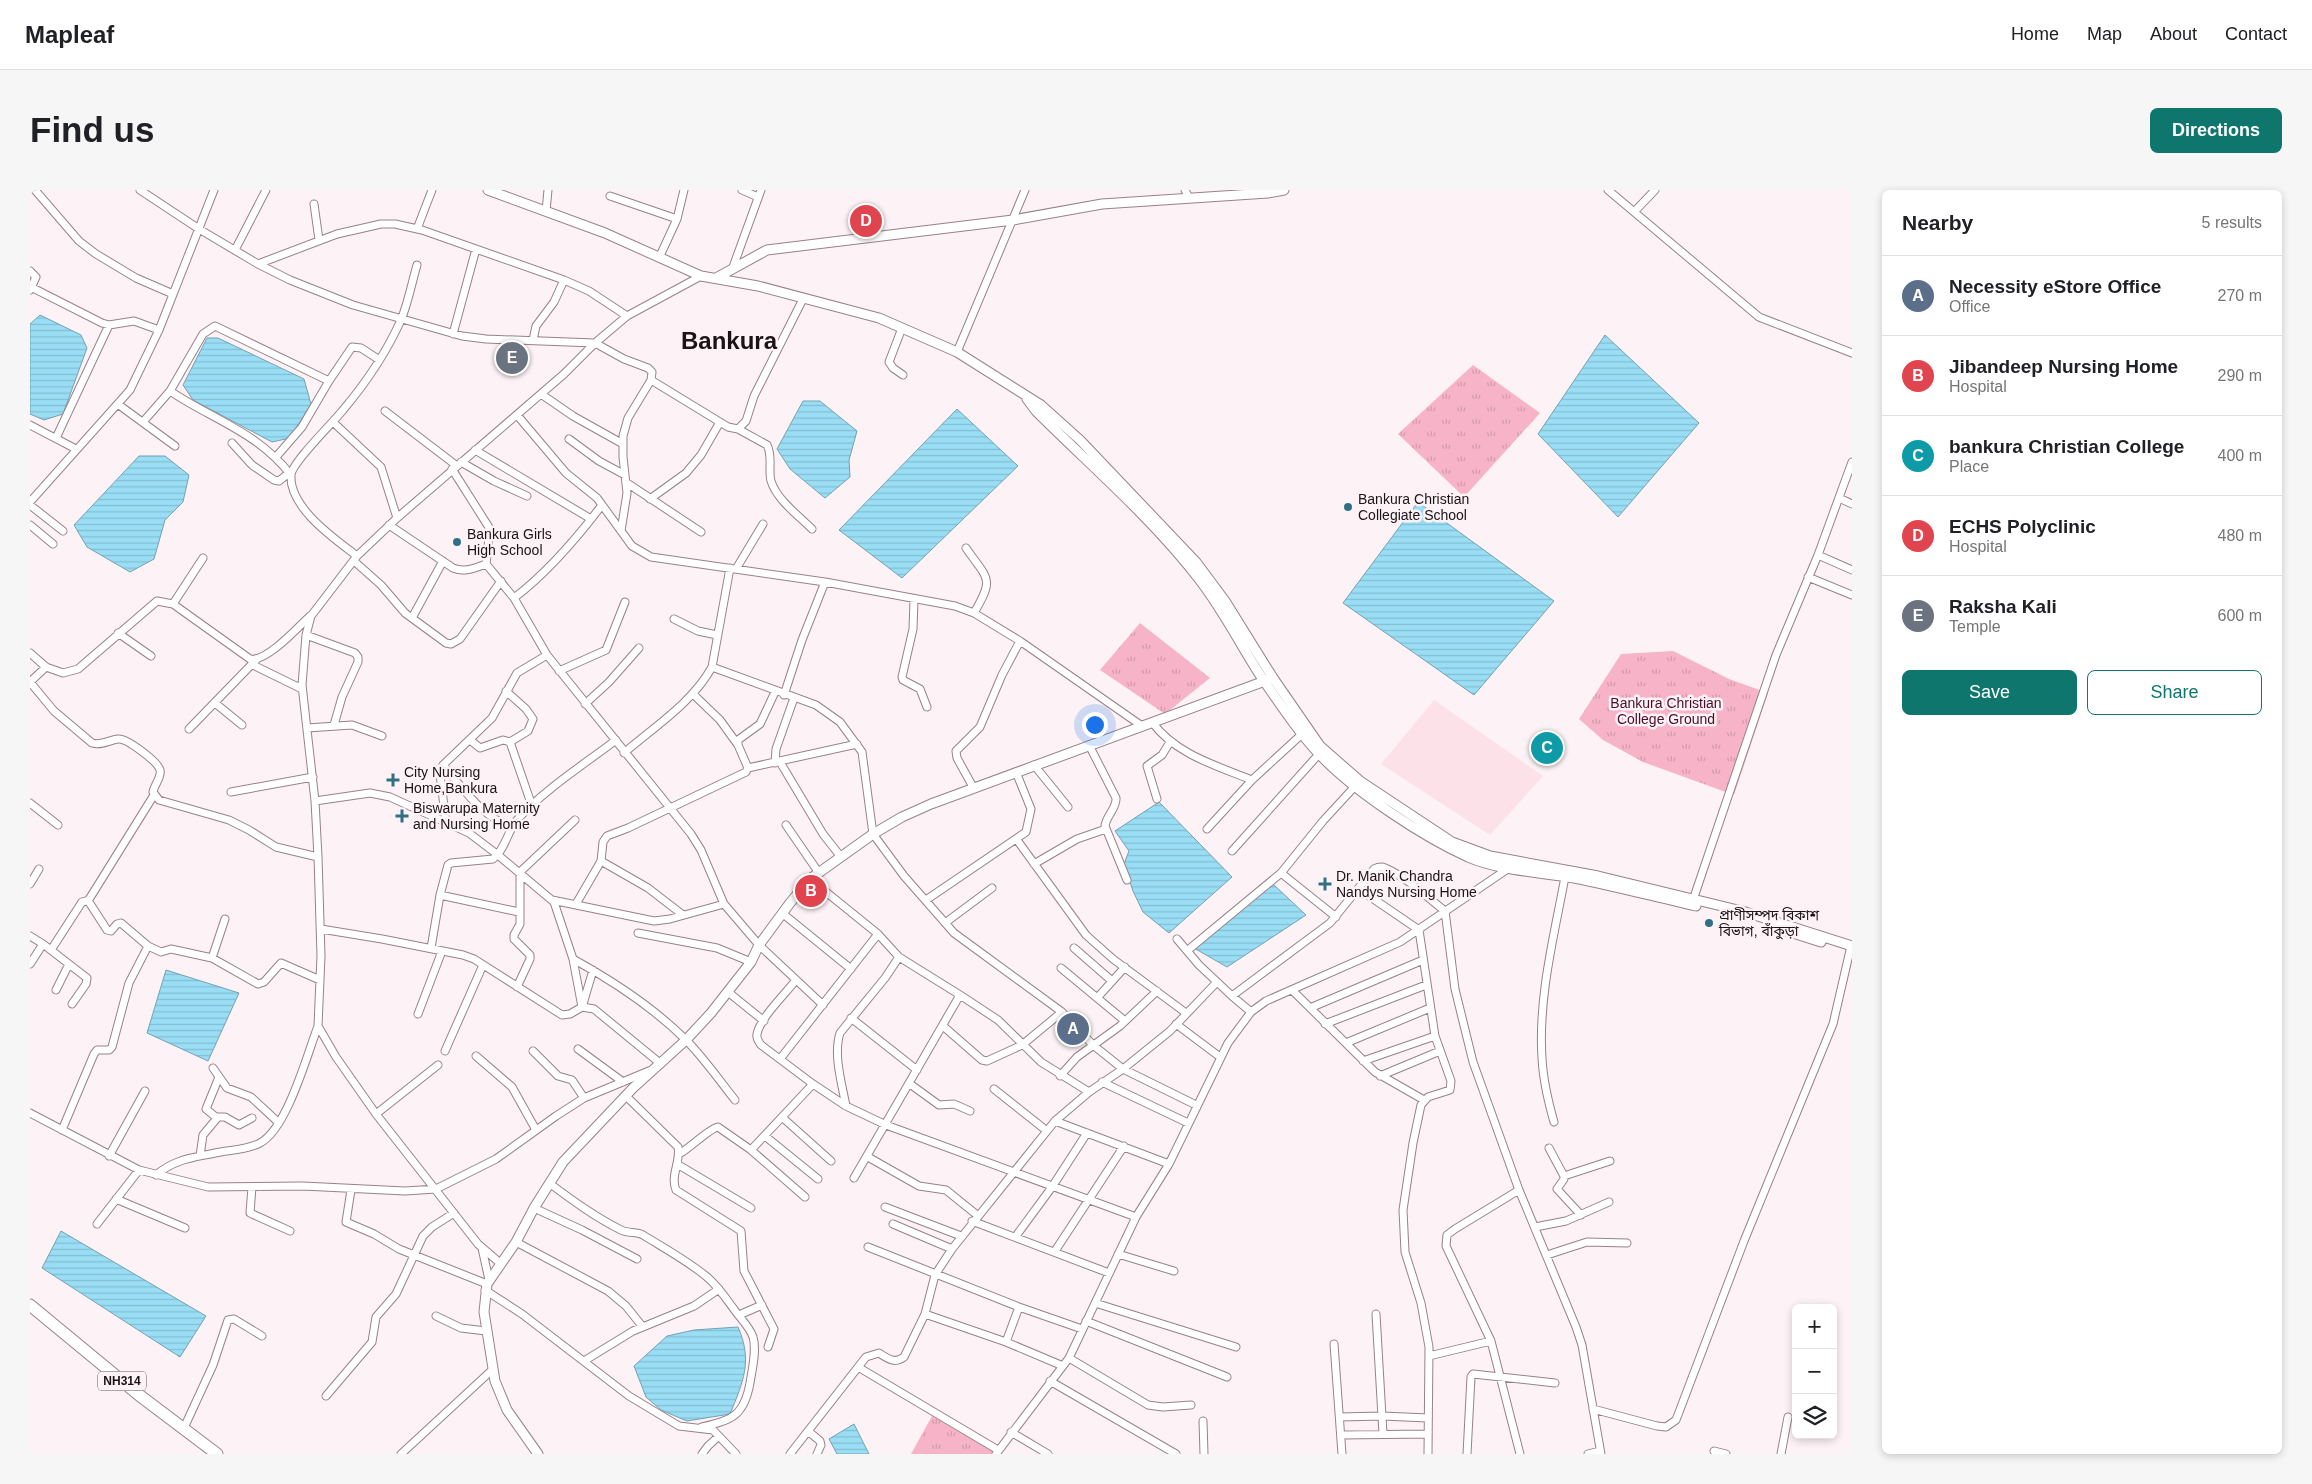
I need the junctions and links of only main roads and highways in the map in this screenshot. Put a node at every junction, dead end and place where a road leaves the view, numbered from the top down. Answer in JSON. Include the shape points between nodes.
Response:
{"nodes":[{"id":1,"x":30,"y":1305,"type":"edge"},
{"id":2,"x":217,"y":1454,"type":"edge"}],
"edges":[{"from":1,"to":2,"type":"highway","number":"NH314"}]}
